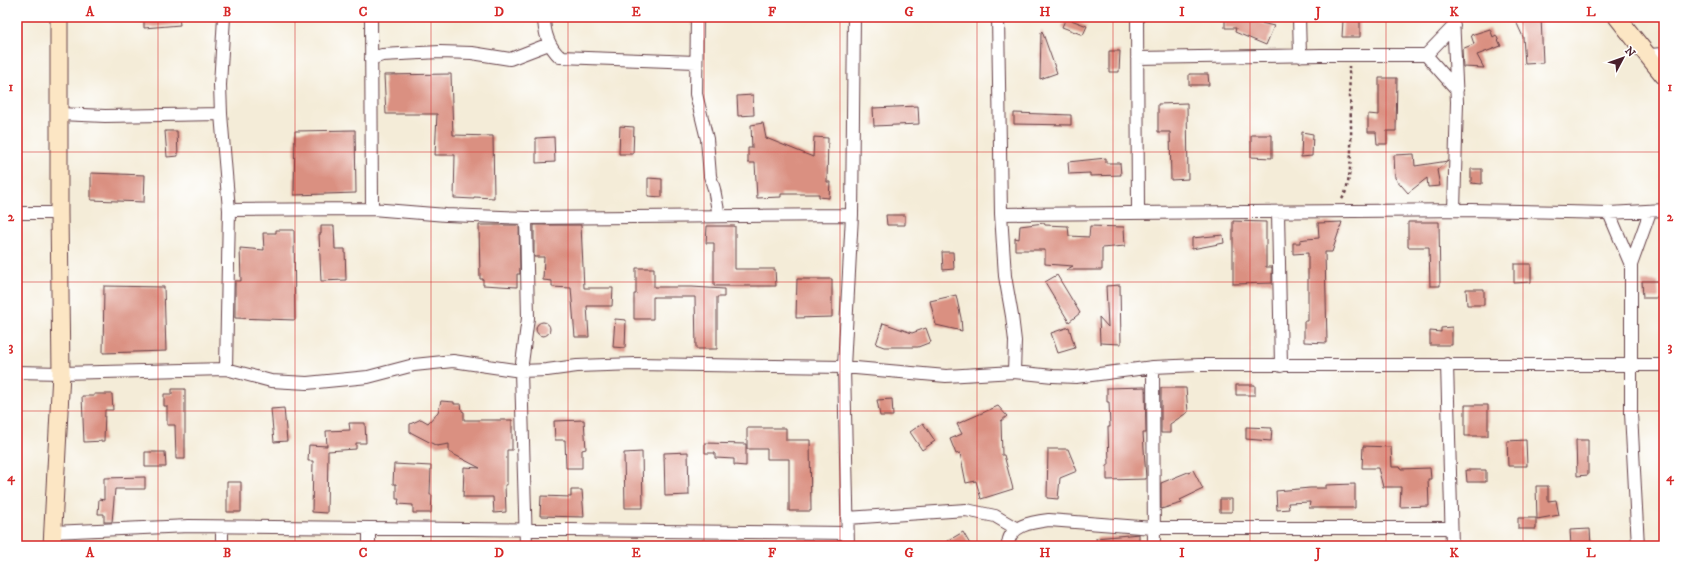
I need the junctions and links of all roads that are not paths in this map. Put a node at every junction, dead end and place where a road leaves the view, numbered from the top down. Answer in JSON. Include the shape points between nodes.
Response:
{"nodes":[{"id":1,"x":59,"y":17,"type":"edge"},
{"id":2,"x":224,"y":17,"type":"edge"},
{"id":3,"x":371,"y":17,"type":"edge"},
{"id":4,"x":544,"y":17,"type":"edge"},
{"id":5,"x":697,"y":17,"type":"edge"},
{"id":6,"x":854,"y":17,"type":"edge"},
{"id":7,"x":998,"y":17,"type":"edge"},
{"id":8,"x":1137,"y":17,"type":"edge"},
{"id":9,"x":1299,"y":17,"type":"edge"},
{"id":10,"x":1617,"y":17,"type":"edge"},
{"id":11,"x":1453,"y":22,"type":"edge"},
{"id":12,"x":549,"y":44,"type":"junction"},
{"id":13,"x":1656,"y":54,"type":"edge"},
{"id":14,"x":1426,"y":55,"type":"junction"},
{"id":15,"x":1300,"y":56,"type":"junction"},
{"id":16,"x":1138,"y":58,"type":"junction"},
{"id":17,"x":371,"y":59,"type":"junction"},
{"id":18,"x":696,"y":62,"type":"junction"},
{"id":19,"x":1664,"y":76,"type":"edge"},
{"id":20,"x":1457,"y":90,"type":"junction"},
{"id":21,"x":59,"y":114,"type":"junction"},
{"id":22,"x":220,"y":114,"type":"junction"},
{"id":23,"x":372,"y":209,"type":"junction"},
{"id":24,"x":229,"y":210,"type":"junction"},
{"id":25,"x":1454,"y":210,"type":"junction"},
{"id":26,"x":1664,"y":210,"type":"edge"},
{"id":27,"x":1278,"y":212,"type":"junction"},
{"id":28,"x":1650,"y":212,"type":"junction"},
{"id":29,"x":17,"y":213,"type":"edge"},
{"id":30,"x":59,"y":213,"type":"junction"},
{"id":31,"x":1138,"y":213,"type":"junction"},
{"id":32,"x":1609,"y":213,"type":"junction"},
{"id":33,"x":852,"y":214,"type":"junction"},
{"id":34,"x":1001,"y":214,"type":"junction"},
{"id":35,"x":719,"y":216,"type":"junction"},
{"id":36,"x":526,"y":218,"type":"junction"},
{"id":37,"x":1631,"y":265,"type":"junction"},
{"id":38,"x":1447,"y":364,"type":"junction"},
{"id":39,"x":1664,"y":364,"type":"edge"},
{"id":40,"x":1631,"y":365,"type":"junction"},
{"id":41,"x":844,"y":366,"type":"junction"},
{"id":42,"x":1281,"y":366,"type":"junction"},
{"id":43,"x":1153,"y":367,"type":"junction"},
{"id":44,"x":226,"y":369,"type":"junction"},
{"id":45,"x":522,"y":371,"type":"junction"},
{"id":46,"x":17,"y":372,"type":"edge"},
{"id":47,"x":1014,"y":372,"type":"junction"},
{"id":48,"x":61,"y":373,"type":"junction"},
{"id":49,"x":847,"y":518,"type":"junction"},
{"id":50,"x":222,"y":527,"type":"junction"},
{"id":51,"x":369,"y":528,"type":"junction"},
{"id":52,"x":1153,"y":528,"type":"junction"},
{"id":53,"x":1451,"y":528,"type":"junction"},
{"id":54,"x":1017,"y":529,"type":"junction"},
{"id":55,"x":525,"y":530,"type":"junction"},
{"id":56,"x":847,"y":533,"type":"junction"},
{"id":57,"x":52,"y":539,"type":"edge"},
{"id":58,"x":222,"y":546,"type":"edge"},
{"id":59,"x":369,"y":546,"type":"edge"},
{"id":60,"x":526,"y":546,"type":"edge"},
{"id":61,"x":848,"y":546,"type":"edge"},
{"id":62,"x":1008,"y":546,"type":"edge"},
{"id":63,"x":1154,"y":546,"type":"edge"},
{"id":64,"x":1452,"y":546,"type":"edge"},
{"id":65,"x":1638,"y":546,"type":"edge"}],
"edges":[{"from":1,"to":21,"type":"street"},
{"from":2,"to":22,"type":"street"},
{"from":3,"to":17,"type":"street"},
{"from":4,"to":12,"type":"street","via":[[544,28]]},
{"from":5,"to":18,"type":"street"},
{"from":6,"to":33,"type":"street"},
{"from":7,"to":34,"type":"street"},
{"from":8,"to":16,"type":"street"},
{"from":9,"to":15,"type":"street"},
{"from":10,"to":13,"type":"street"},
{"from":11,"to":14,"type":"street"},
{"from":11,"to":20,"type":"street"},
{"from":12,"to":17,"type":"street","via":[[510,58],[440,52],[382,55]]},
{"from":12,"to":18,"type":"street","via":[[560,57],[567,58]]},
{"from":13,"to":19,"type":"street"},
{"from":14,"to":15,"type":"street"},
{"from":14,"to":20,"type":"street"},
{"from":15,"to":16,"type":"street"},
{"from":16,"to":31,"type":"street"},
{"from":17,"to":23,"type":"street"},
{"from":18,"to":35,"type":"street","via":[[696,94],[707,139],[710,176]]},
{"from":20,"to":25,"type":"street"},
{"from":21,"to":22,"type":"street"},
{"from":21,"to":30,"type":"street"},
{"from":22,"to":24,"type":"street"},
{"from":23,"to":24,"type":"street"},
{"from":23,"to":36,"type":"street"},
{"from":24,"to":44,"type":"street"},
{"from":25,"to":27,"type":"street"},
{"from":25,"to":32,"type":"street"},
{"from":26,"to":28,"type":"street"},
{"from":27,"to":31,"type":"street"},
{"from":27,"to":42,"type":"street"},
{"from":28,"to":32,"type":"street"},
{"from":28,"to":37,"type":"street"},
{"from":29,"to":30,"type":"street"},
{"from":30,"to":48,"type":"street"},
{"from":31,"to":34,"type":"street"},
{"from":32,"to":37,"type":"street"},
{"from":33,"to":35,"type":"street"},
{"from":33,"to":41,"type":"street"},
{"from":34,"to":47,"type":"street","via":[[1005,276],[1015,341]]},
{"from":35,"to":36,"type":"street"},
{"from":36,"to":45,"type":"street","via":[[528,318]]},
{"from":37,"to":40,"type":"street"},
{"from":38,"to":40,"type":"street"},
{"from":38,"to":42,"type":"street"},
{"from":38,"to":53,"type":"street"},
{"from":39,"to":40,"type":"street"},
{"from":40,"to":65,"type":"street"},
{"from":41,"to":45,"type":"street","via":[[636,364]]},
{"from":41,"to":47,"type":"street","via":[[946,376]]},
{"from":41,"to":49,"type":"street"},
{"from":42,"to":43,"type":"street"},
{"from":43,"to":47,"type":"street","via":[[1076,377]]},
{"from":43,"to":52,"type":"street"},
{"from":44,"to":45,"type":"street","via":[[271,382],[307,383],[368,377],[414,365],[439,362],[465,362]]},
{"from":44,"to":48,"type":"street"},
{"from":45,"to":55,"type":"street"},
{"from":46,"to":48,"type":"street"},
{"from":48,"to":57,"type":"street"},
{"from":49,"to":54,"type":"street","via":[[966,510],[995,516]]},
{"from":49,"to":56,"type":"street"},
{"from":50,"to":51,"type":"street"},
{"from":50,"to":57,"type":"street","via":[[189,526]]},
{"from":50,"to":58,"type":"street"},
{"from":51,"to":55,"type":"street"},
{"from":51,"to":59,"type":"street"},
{"from":52,"to":53,"type":"street"},
{"from":52,"to":54,"type":"street","via":[[1049,520],[1033,522]]},
{"from":52,"to":63,"type":"street"},
{"from":53,"to":64,"type":"street"},
{"from":54,"to":62,"type":"street","via":[[1011,533]]},
{"from":55,"to":56,"type":"street"},
{"from":55,"to":60,"type":"street"},
{"from":56,"to":61,"type":"street"}]}
